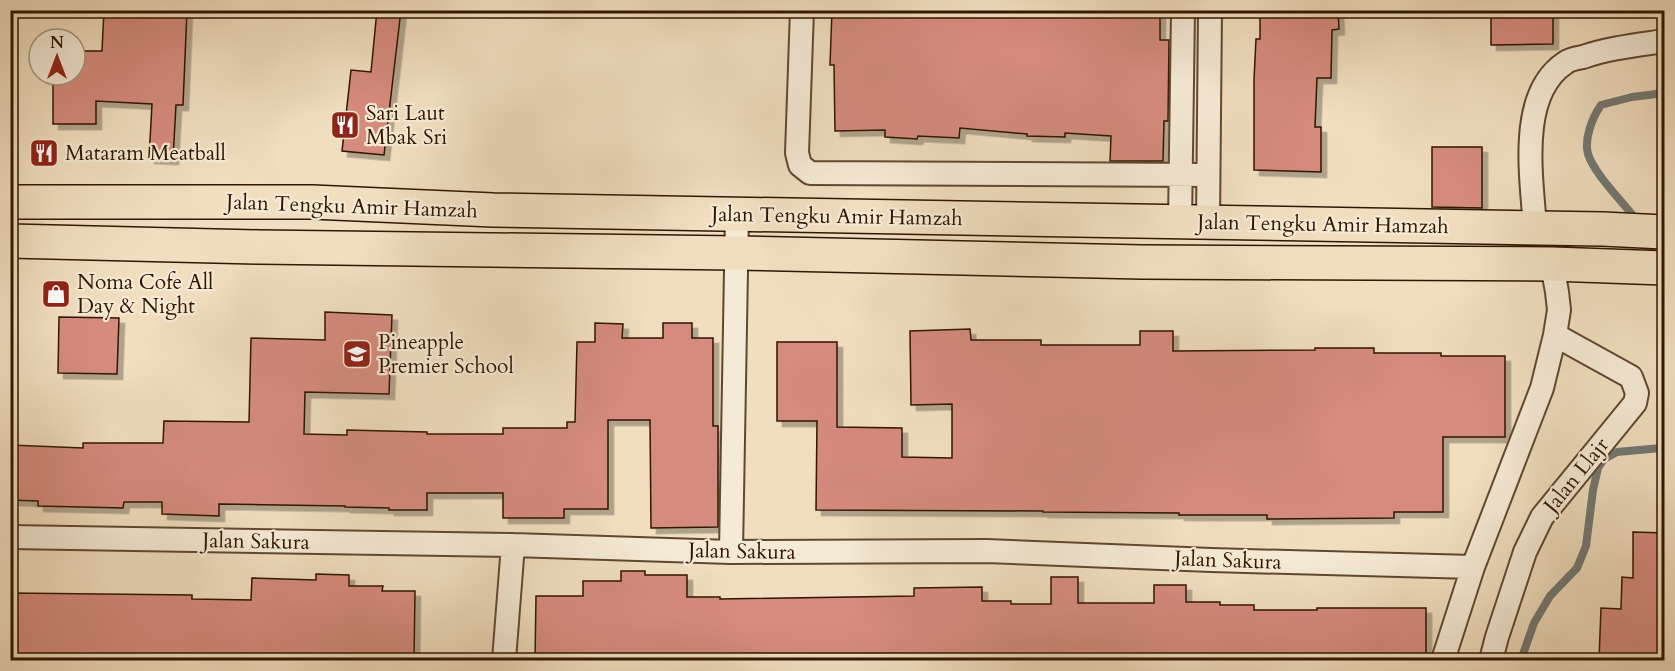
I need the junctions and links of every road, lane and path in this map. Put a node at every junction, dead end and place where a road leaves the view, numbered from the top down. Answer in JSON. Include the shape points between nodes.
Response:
{"nodes":[{"id":1,"x":802,"y":10,"type":"edge"},
{"id":2,"x":1183,"y":10,"type":"edge"},
{"id":3,"x":1210,"y":10,"type":"edge"},
{"id":4,"x":1665,"y":41,"type":"edge"},
{"id":5,"x":1208,"y":175,"type":"junction"},
{"id":6,"x":1181,"y":176,"type":"junction"},
{"id":7,"x":10,"y":202,"type":"edge"},
{"id":8,"x":737,"y":214,"type":"junction"},
{"id":9,"x":1194,"y":222,"type":"junction"},
{"id":10,"x":1535,"y":228,"type":"junction"},
{"id":11,"x":1665,"y":232,"type":"edge"},
{"id":12,"x":10,"y":241,"type":"edge"},
{"id":13,"x":737,"y":253,"type":"junction"},
{"id":14,"x":1552,"y":264,"type":"junction"},
{"id":15,"x":1665,"y":268,"type":"edge"},
{"id":16,"x":1555,"y":335,"type":"junction"},
{"id":17,"x":10,"y":537,"type":"edge"},
{"id":18,"x":513,"y":545,"type":"junction"},
{"id":19,"x":731,"y":552,"type":"junction"},
{"id":20,"x":1473,"y":567,"type":"junction"},
{"id":21,"x":504,"y":660,"type":"edge"},
{"id":22,"x":1443,"y":660,"type":"edge"},
{"id":23,"x":1491,"y":660,"type":"edge"}],
"edges":[{"from":1,"to":6,"type":"street","via":[[797,153],[800,165],[810,172]]},
{"from":2,"to":6,"type":"street"},
{"from":3,"to":5,"type":"street"},
{"from":4,"to":10,"type":"street","via":[[1600,51],[1566,62],[1548,80],[1533,114],[1530,148]]},
{"from":5,"to":6,"type":"street"},
{"from":5,"to":9,"type":"street"},
{"from":6,"to":9,"type":"street"},
{"from":7,"to":8,"type":"main road","name":"Jalan Tengku Amir Hamzah","via":[[312,201],[493,210]]},
{"from":8,"to":9,"type":"main road","name":"Jalan Tengku Amir Hamzah"},
{"from":8,"to":13,"type":"street"},
{"from":9,"to":10,"type":"main road","name":"Jalan Tengku Amir Hamzah"},
{"from":10,"to":11,"type":"main road","name":"Jalan Tengku Amir Hamzah"},
{"from":12,"to":13,"type":"main road","name":"Jalan Tengku Amir Hamzah"},
{"from":13,"to":14,"type":"main road","name":"Jalan Tengku Amir Hamzah","via":[[1142,262]]},
{"from":13,"to":19,"type":"street"},
{"from":14,"to":15,"type":"main road","name":"Jalan Tengku Amir Hamzah"},
{"from":14,"to":16,"type":"street","via":[[1559,310]]},
{"from":16,"to":20,"type":"street","via":[[1542,388]]},
{"from":16,"to":23,"type":"street","name":"Jalan Llajr","via":[[1631,377],[1637,393],[1635,403],[1542,517],[1525,552]]},
{"from":17,"to":18,"type":"street","name":"Jalan Sakura"},
{"from":18,"to":19,"type":"street","name":"Jalan Sakura"},
{"from":18,"to":21,"type":"street"},
{"from":19,"to":20,"type":"street","name":"Jalan Sakura","via":[[986,551]]},
{"from":20,"to":22,"type":"street"}]}
